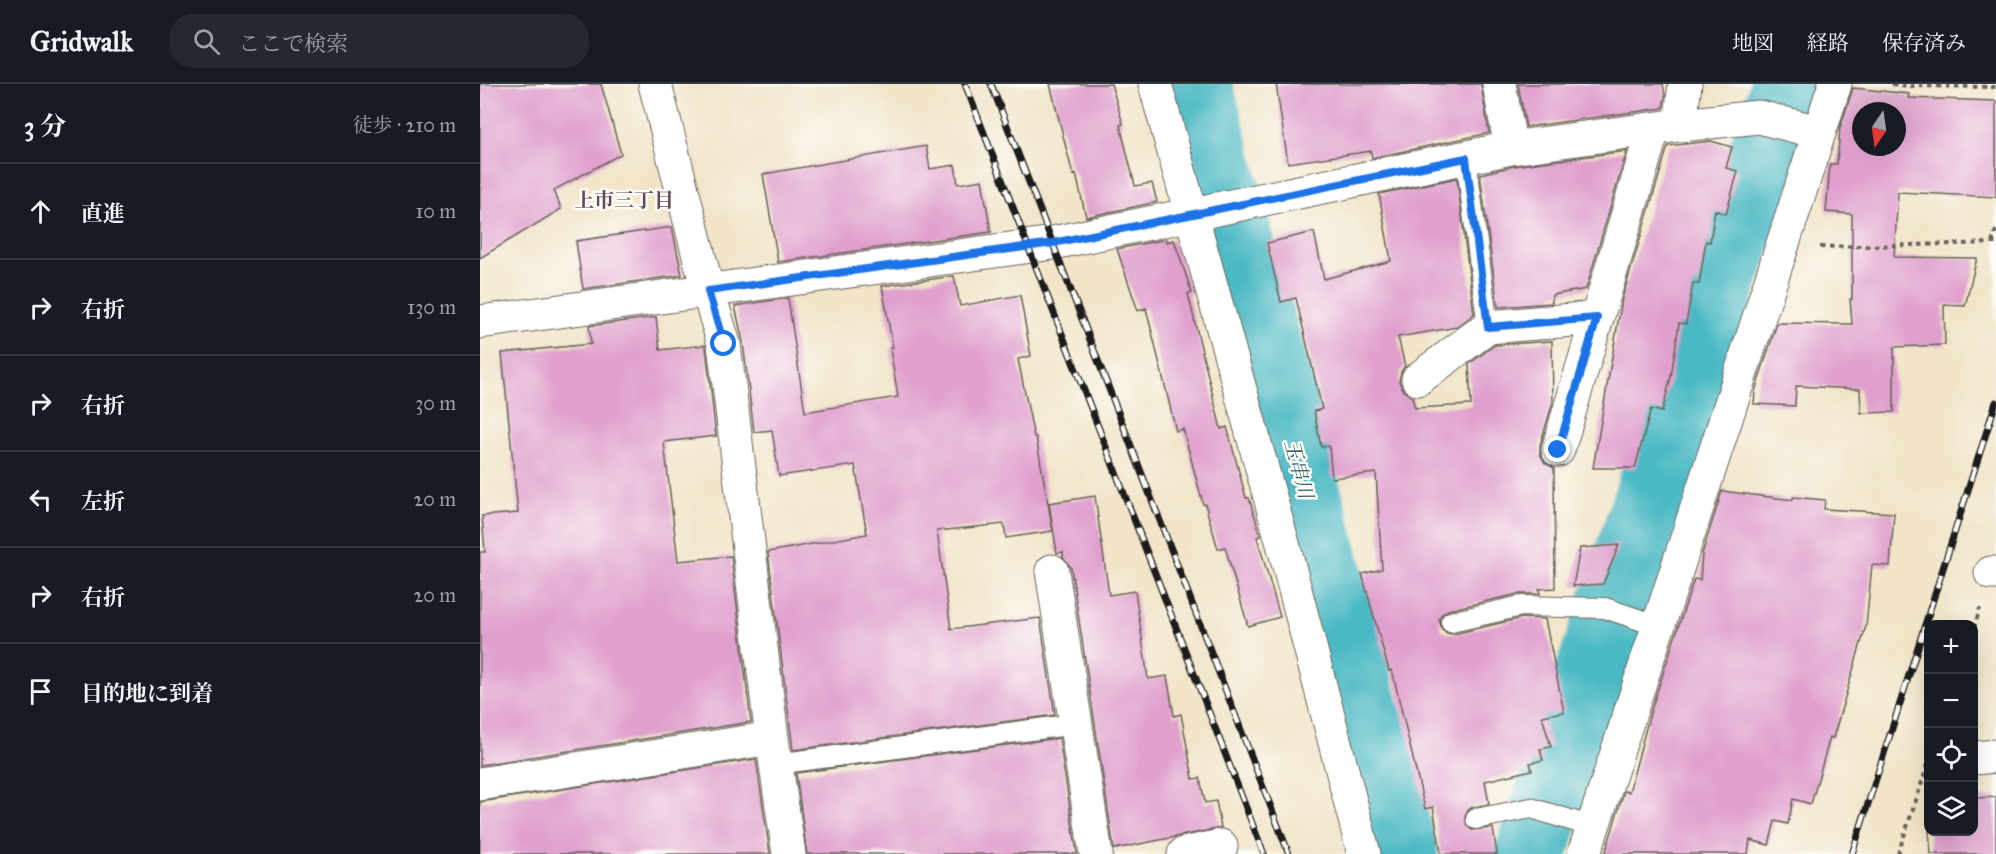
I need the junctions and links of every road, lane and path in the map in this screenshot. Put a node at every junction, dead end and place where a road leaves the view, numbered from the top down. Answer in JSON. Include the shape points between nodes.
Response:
{"nodes":[{"id":1,"x":655,"y":84,"type":"edge"},
{"id":2,"x":1155,"y":84,"type":"edge"},
{"id":3,"x":1499,"y":84,"type":"edge"},
{"id":4,"x":1685,"y":84,"type":"edge"},
{"id":5,"x":1834,"y":84,"type":"edge"},
{"id":6,"x":1892,"y":84,"type":"edge"},
{"id":7,"x":1996,"y":87,"type":"edge"},
{"id":8,"x":1666,"y":127,"type":"junction"},
{"id":9,"x":1816,"y":131,"type":"junction"},
{"id":10,"x":1511,"y":148,"type":"junction"},
{"id":11,"x":1466,"y":158,"type":"junction"},
{"id":12,"x":1199,"y":214,"type":"junction"},
{"id":13,"x":1996,"y":230,"type":"edge"},
{"id":14,"x":1994,"y":243,"type":"edge"},
{"id":15,"x":1780,"y":247,"type":"junction"},
{"id":16,"x":708,"y":291,"type":"junction"},
{"id":17,"x":1597,"y":318,"type":"junction"},
{"id":18,"x":480,"y":322,"type":"edge"},
{"id":19,"x":1488,"y":327,"type":"junction"},
{"id":20,"x":1418,"y":379,"type":"dead end"},
{"id":21,"x":1558,"y":450,"type":"dead end"},
{"id":22,"x":1052,"y":571,"type":"dead end"},
{"id":23,"x":1646,"y":621,"type":"junction"},
{"id":24,"x":1451,"y":622,"type":"dead end"},
{"id":25,"x":1076,"y":724,"type":"junction"},
{"id":26,"x":774,"y":751,"type":"junction"},
{"id":27,"x":1996,"y":756,"type":"edge"},
{"id":28,"x":1978,"y":758,"type":"edge"},
{"id":29,"x":1924,"y":779,"type":"edge"},
{"id":30,"x":480,"y":784,"type":"edge"},
{"id":31,"x":1476,"y":819,"type":"dead end"},
{"id":32,"x":1589,"y":836,"type":"edge"},
{"id":33,"x":1221,"y":846,"type":"dead end"},
{"id":34,"x":789,"y":854,"type":"edge"},
{"id":35,"x":1096,"y":854,"type":"edge"},
{"id":36,"x":1185,"y":854,"type":"edge"},
{"id":37,"x":1364,"y":854,"type":"edge"},
{"id":38,"x":1898,"y":854,"type":"edge"}],
"edges":[{"from":1,"to":16,"type":"street"},
{"from":2,"to":12,"type":"street"},
{"from":3,"to":10,"type":"street"},
{"from":4,"to":8,"type":"street"},
{"from":5,"to":9,"type":"street"},
{"from":6,"to":7,"type":"path"},
{"from":8,"to":9,"type":"street","via":[[1759,117]]},
{"from":8,"to":10,"type":"street"},
{"from":8,"to":17,"type":"street"},
{"from":9,"to":15,"type":"street"},
{"from":10,"to":11,"type":"street"},
{"from":11,"to":12,"type":"street"},
{"from":11,"to":19,"type":"lane"},
{"from":12,"to":16,"type":"street","via":[[1029,247]]},
{"from":12,"to":37,"type":"street"},
{"from":13,"to":14,"type":"path"},
{"from":14,"to":15,"type":"path"},
{"from":15,"to":23,"type":"street"},
{"from":16,"to":18,"type":"street"},
{"from":16,"to":26,"type":"street","via":[[724,344]]},
{"from":17,"to":19,"type":"street"},
{"from":17,"to":21,"type":"street"},
{"from":19,"to":20,"type":"street"},
{"from":22,"to":25,"type":"street"},
{"from":23,"to":24,"type":"lane","via":[[1605,608],[1521,606]]},
{"from":23,"to":32,"type":"street"},
{"from":25,"to":26,"type":"lane"},
{"from":25,"to":35,"type":"street"},
{"from":26,"to":30,"type":"street"},
{"from":26,"to":34,"type":"street"},
{"from":27,"to":28,"type":"street"},
{"from":29,"to":38,"type":"path"},
{"from":31,"to":32,"type":"lane","via":[[1531,808]]},
{"from":33,"to":36,"type":"street"}]}
